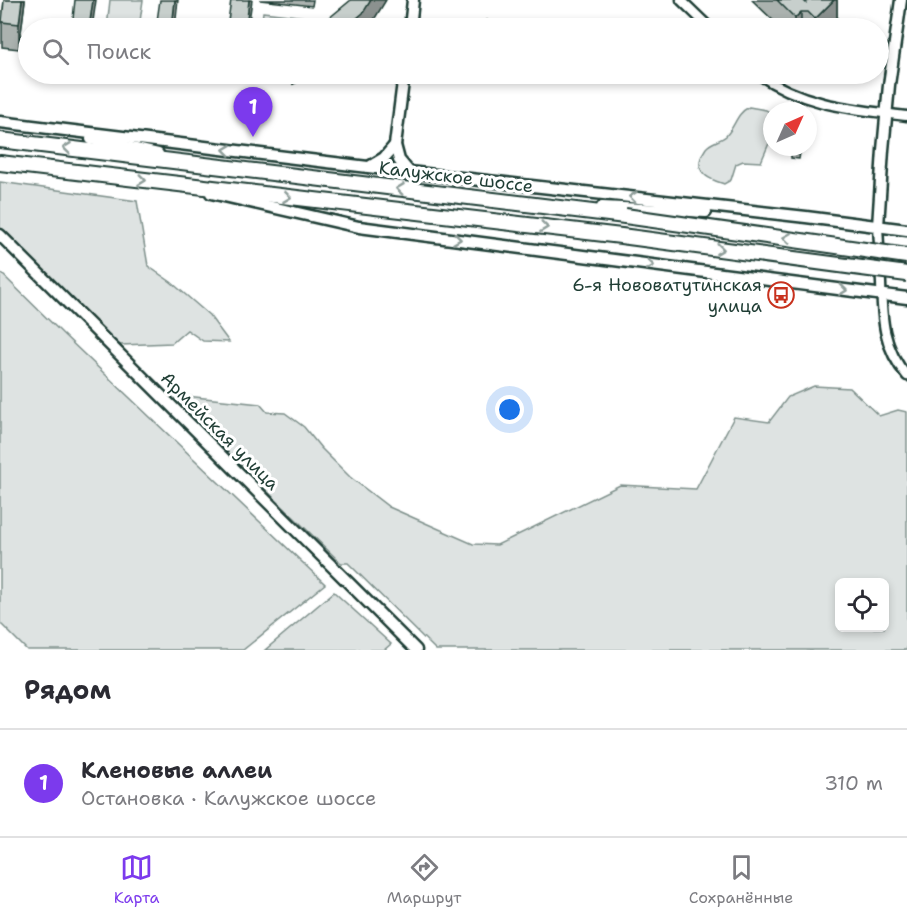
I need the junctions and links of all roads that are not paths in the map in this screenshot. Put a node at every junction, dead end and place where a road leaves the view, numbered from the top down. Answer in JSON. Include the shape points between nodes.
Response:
{"nodes":[{"id":1,"x":413,"y":0,"type":"edge"},
{"id":2,"x":681,"y":0,"type":"edge"},
{"id":3,"x":901,"y":0,"type":"edge"},
{"id":4,"x":411,"y":18,"type":"edge"},
{"id":5,"x":700,"y":18,"type":"edge"},
{"id":6,"x":403,"y":84,"type":"edge"},
{"id":7,"x":774,"y":84,"type":"edge"},
{"id":8,"x":886,"y":113,"type":"junction"},
{"id":9,"x":907,"y":116,"type":"edge"},
{"id":10,"x":0,"y":122,"type":"edge"},
{"id":11,"x":29,"y":125,"type":"junction"},
{"id":12,"x":0,"y":140,"type":"edge"},
{"id":13,"x":395,"y":145,"type":"junction"},
{"id":14,"x":0,"y":164,"type":"edge"},
{"id":15,"x":209,"y":165,"type":"junction"},
{"id":16,"x":368,"y":167,"type":"junction"},
{"id":17,"x":409,"y":172,"type":"junction"},
{"id":18,"x":167,"y":183,"type":"junction"},
{"id":19,"x":524,"y":204,"type":"junction"},
{"id":20,"x":806,"y":217,"type":"junction"},
{"id":21,"x":878,"y":226,"type":"junction"},
{"id":22,"x":907,"y":230,"type":"edge"},
{"id":23,"x":0,"y":235,"type":"edge"},
{"id":24,"x":907,"y":255,"type":"edge"},
{"id":25,"x":907,"y":274,"type":"edge"},
{"id":26,"x":881,"y":295,"type":"junction"},
{"id":27,"x":907,"y":298,"type":"edge"},
{"id":28,"x":907,"y":376,"type":"edge"},
{"id":29,"x":416,"y":650,"type":"edge"}],
"edges":[{"from":1,"to":4,"type":"street"},
{"from":2,"to":5,"type":"street"},
{"from":3,"to":8,"type":"street"},
{"from":6,"to":13,"type":"street"},
{"from":7,"to":8,"type":"street","via":[[796,95],[840,107]]},
{"from":8,"to":9,"type":"street"},
{"from":8,"to":21,"type":"street"},
{"from":10,"to":11,"type":"street"},
{"from":11,"to":15,"type":"street"},
{"from":16,"to":11,"type":"street","one_way":true},
{"from":15,"to":12,"type":"highway","name":"Калужское шоссе","one_way":true},
{"from":13,"to":16,"type":"street","via":[[384,158]]},
{"from":13,"to":17,"type":"street","via":[[399,160]]},
{"from":14,"to":18,"type":"highway","one_way":true},
{"from":19,"to":15,"type":"highway","name":"Калужское шоссе","one_way":true},
{"from":16,"to":17,"type":"street"},
{"from":20,"to":17,"type":"street","one_way":true},
{"from":18,"to":25,"type":"highway","one_way":true,"bridge":true},
{"from":18,"to":26,"type":"street","one_way":true,"via":[[359,227]]},
{"from":19,"to":20,"type":"street"},
{"from":24,"to":19,"type":"highway","name":"Калужское шоссе","one_way":true,"bridge":true},
{"from":20,"to":21,"type":"street"},
{"from":21,"to":22,"type":"street"},
{"from":21,"to":26,"type":"street"},
{"from":23,"to":29,"type":"street","name":"Армейская улица"},
{"from":26,"to":27,"type":"street"},
{"from":26,"to":28,"type":"street","via":[[886,340]]}]}
